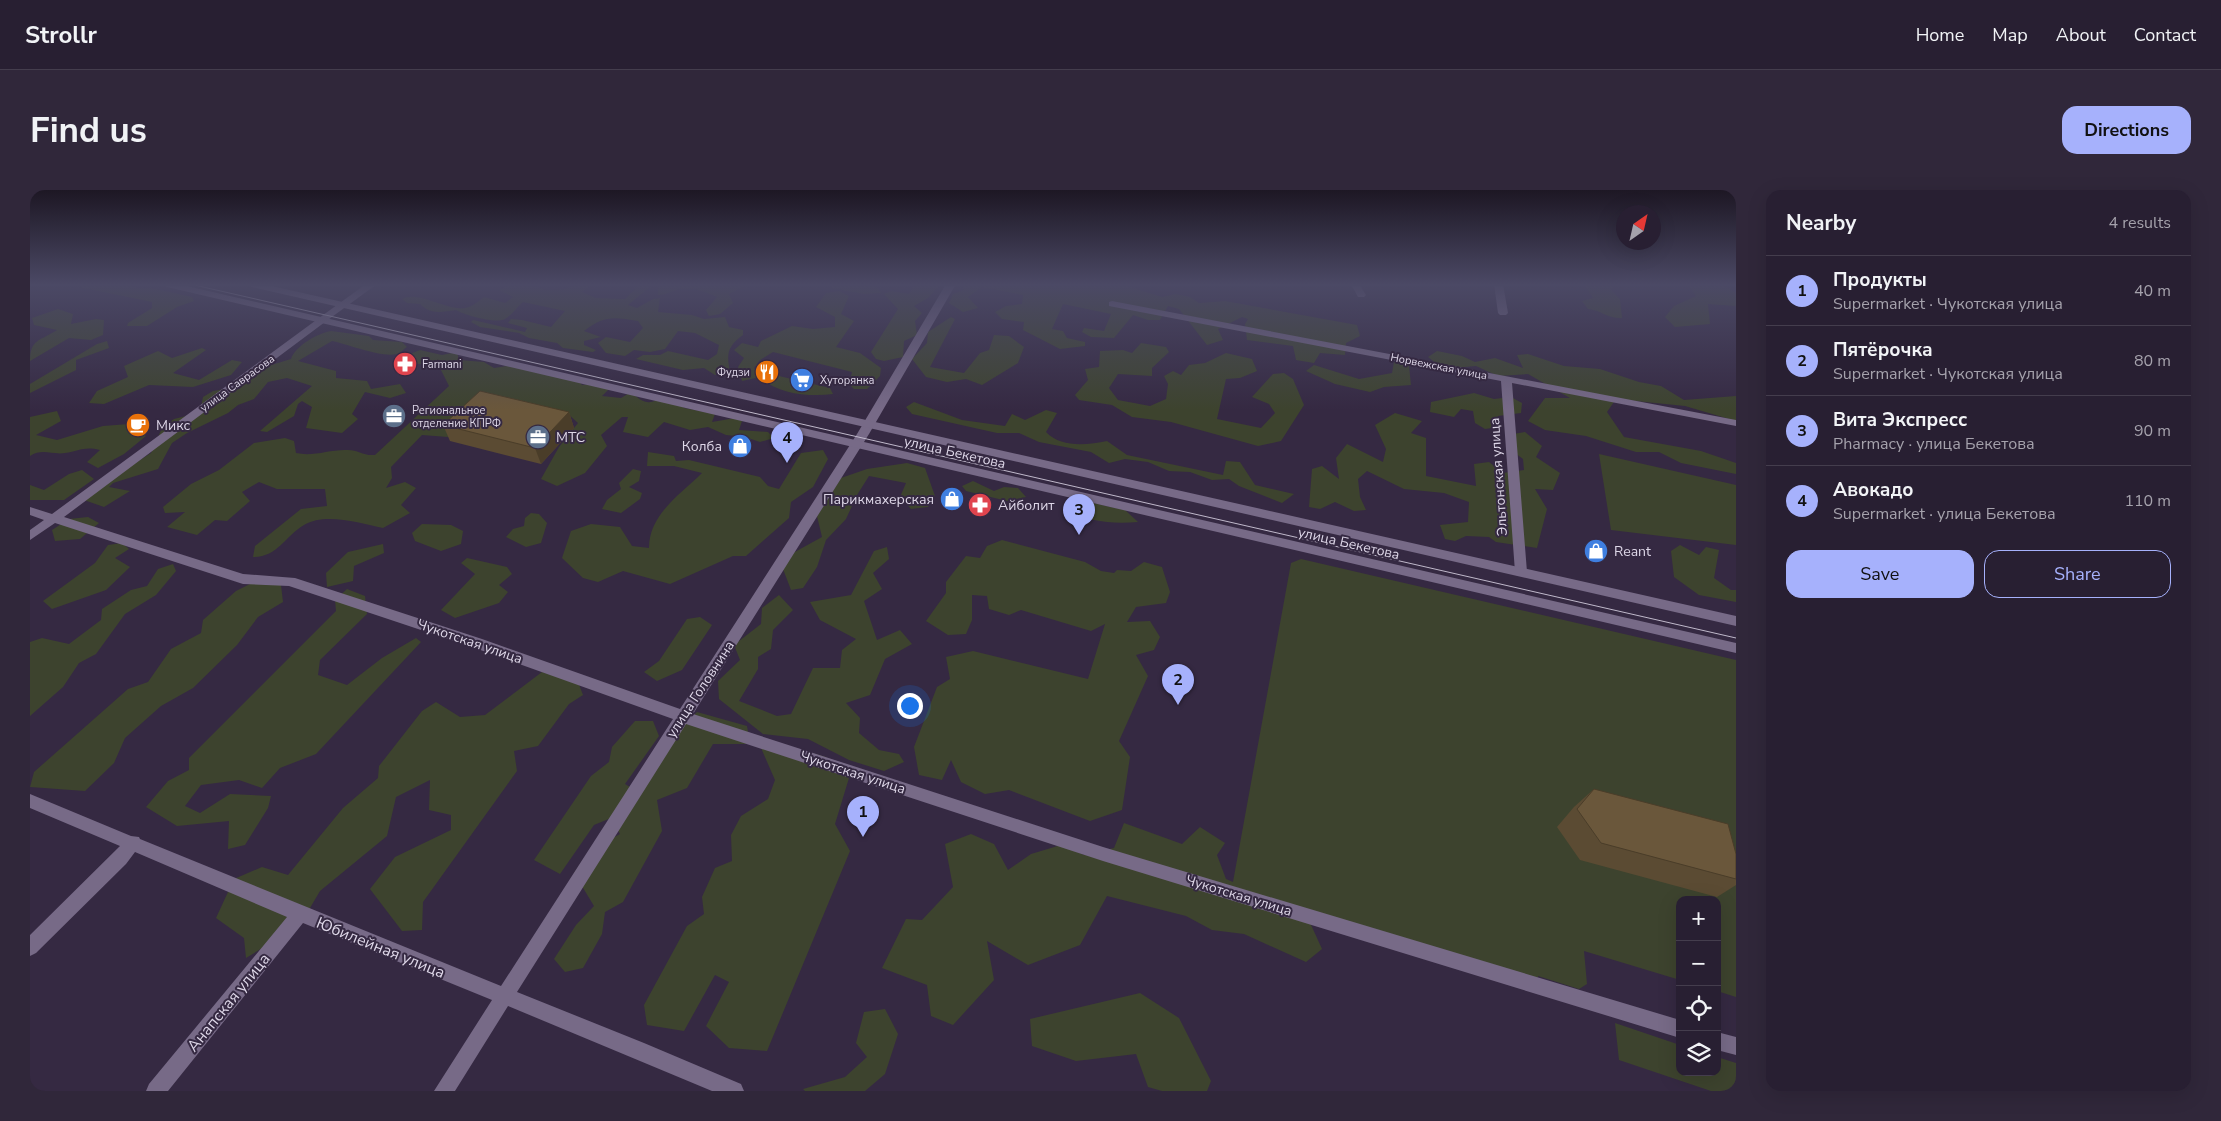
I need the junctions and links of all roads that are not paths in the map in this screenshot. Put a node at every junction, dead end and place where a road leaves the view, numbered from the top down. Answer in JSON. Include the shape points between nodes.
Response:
{"nodes":[{"id":1,"x":314,"y":326,"type":"edge"},
{"id":2,"x":348,"y":326,"type":"edge"},
{"id":3,"x":440,"y":326,"type":"edge"},
{"id":4,"x":926,"y":326,"type":"edge"},
{"id":5,"x":1228,"y":326,"type":"edge"},
{"id":6,"x":1506,"y":379,"type":"junction"},
{"id":7,"x":1736,"y":423,"type":"edge"},
{"id":8,"x":869,"y":424,"type":"junction"},
{"id":9,"x":856,"y":444,"type":"junction"},
{"id":10,"x":30,"y":511,"type":"edge"},
{"id":11,"x":54,"y":518,"type":"junction"},
{"id":12,"x":30,"y":536,"type":"edge"},
{"id":13,"x":1521,"y":572,"type":"junction"},
{"id":14,"x":1736,"y":621,"type":"edge"},
{"id":15,"x":1736,"y":648,"type":"edge"},
{"id":16,"x":683,"y":716,"type":"junction"},
{"id":17,"x":30,"y":801,"type":"edge"},
{"id":18,"x":133,"y":842,"type":"junction"},
{"id":19,"x":300,"y":914,"type":"junction"},
{"id":20,"x":30,"y":946,"type":"edge"},
{"id":21,"x":505,"y":996,"type":"junction"},
{"id":22,"x":1676,"y":1028,"type":"edge"},
{"id":23,"x":1721,"y":1042,"type":"edge"},
{"id":24,"x":1736,"y":1046,"type":"edge"},
{"id":25,"x":156,"y":1091,"type":"edge"},
{"id":26,"x":444,"y":1091,"type":"edge"},
{"id":27,"x":733,"y":1091,"type":"edge"}],
"edges":[{"from":1,"to":11,"type":"street","name":"улица Саврасова"},
{"from":2,"to":9,"type":"street","name":"улица Бекетова"},
{"from":3,"to":8,"type":"street","name":"улица Бекетова"},
{"from":4,"to":8,"type":"street","name":"улица Головнина"},
{"from":5,"to":6,"type":"street","name":"Норвежская улица"},
{"from":6,"to":7,"type":"street","name":"Норвежская улица"},
{"from":6,"to":13,"type":"street","name":"Эльтонская улица"},
{"from":8,"to":9,"type":"street","name":"улица Головнина"},
{"from":8,"to":13,"type":"street","name":"улица Бекетова"},
{"from":9,"to":15,"type":"street","name":"улица Бекетова"},
{"from":9,"to":16,"type":"street","name":"улица Головнина"},
{"from":10,"to":11,"type":"street","name":"Чукотская улица"},
{"from":11,"to":12,"type":"street","name":"улица Саврасова"},
{"from":11,"to":16,"type":"street","name":"Чукотская улица","via":[[243,579],[299,584]]},
{"from":13,"to":14,"type":"street","name":"улица Бекетова"},
{"from":16,"to":21,"type":"street","name":"улица Головнина"},
{"from":16,"to":22,"type":"street","name":"Чукотская улица","via":[[1103,854]]},
{"from":17,"to":18,"type":"street","name":"Юбилейная улица"},
{"from":18,"to":19,"type":"street","name":"Юбилейная улица"},
{"from":18,"to":20,"type":"street","via":[[120,859]]},
{"from":19,"to":21,"type":"street","name":"Юбилейная улица"},
{"from":19,"to":25,"type":"street","name":"Анапская улица"},
{"from":21,"to":26,"type":"street","name":"улица Головнина"},
{"from":21,"to":27,"type":"street","name":"Юбилейная улица"},
{"from":23,"to":24,"type":"street"}]}
